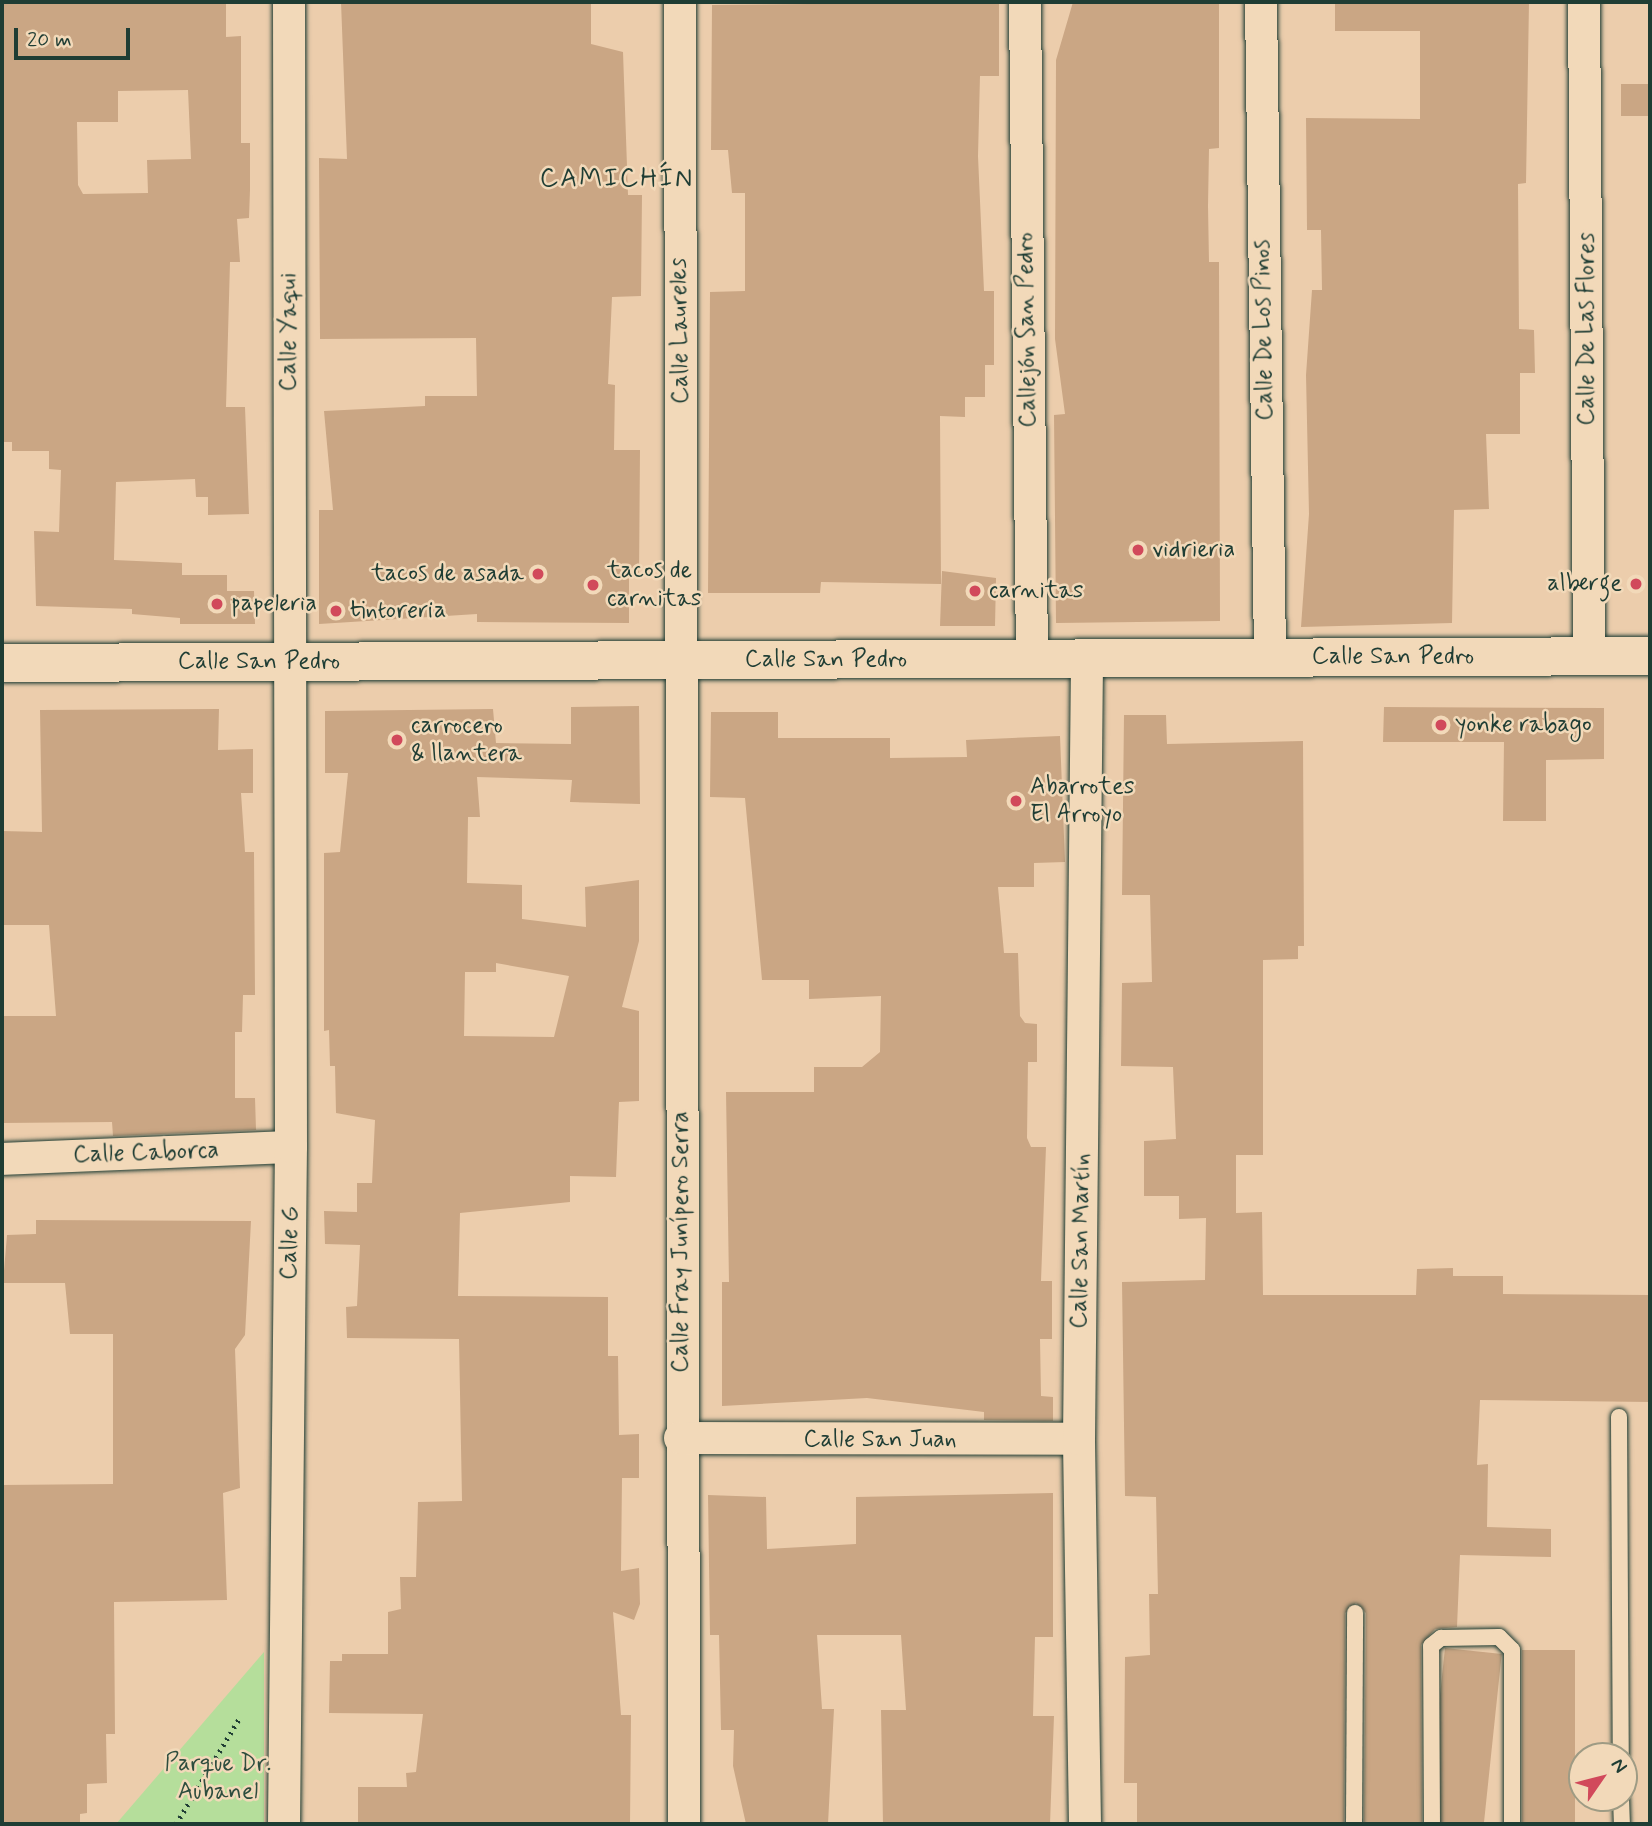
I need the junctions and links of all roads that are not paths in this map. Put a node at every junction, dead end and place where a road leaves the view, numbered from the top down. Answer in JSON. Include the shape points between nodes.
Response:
{"nodes":[{"id":1,"x":289,"y":2,"type":"edge"},
{"id":2,"x":680,"y":2,"type":"edge"},
{"id":3,"x":1025,"y":2,"type":"edge"},
{"id":4,"x":1261,"y":2,"type":"edge"},
{"id":5,"x":1584,"y":2,"type":"edge"},
{"id":6,"x":1589,"y":656,"type":"junction"},
{"id":7,"x":1650,"y":656,"type":"edge"},
{"id":8,"x":1270,"y":657,"type":"junction"},
{"id":9,"x":1087,"y":658,"type":"junction"},
{"id":10,"x":1032,"y":659,"type":"junction"},
{"id":11,"x":684,"y":660,"type":"junction"},
{"id":12,"x":290,"y":662,"type":"junction"},
{"id":13,"x":2,"y":663,"type":"edge"},
{"id":14,"x":291,"y":1147,"type":"junction"},
{"id":15,"x":2,"y":1159,"type":"edge"},
{"id":16,"x":1619,"y":1417,"type":"dead end"},
{"id":17,"x":680,"y":1438,"type":"junction"},
{"id":18,"x":1079,"y":1439,"type":"junction"},
{"id":19,"x":1355,"y":1613,"type":"dead end"},
{"id":20,"x":1621,"y":1742,"type":"edge"},
{"id":21,"x":284,"y":1824,"type":"edge"},
{"id":22,"x":684,"y":1824,"type":"edge"},
{"id":23,"x":1085,"y":1824,"type":"edge"},
{"id":24,"x":1354,"y":1824,"type":"edge"},
{"id":25,"x":1433,"y":1824,"type":"edge"},
{"id":26,"x":1512,"y":1824,"type":"edge"}],
"edges":[{"from":1,"to":12,"type":"street","name":"Calle Yaqui"},
{"from":2,"to":11,"type":"street","name":"Calle Laureles"},
{"from":3,"to":10,"type":"street","name":"Callejón San Pedro"},
{"from":4,"to":8,"type":"street","name":"Calle De Los Pinos"},
{"from":5,"to":6,"type":"street","name":"Calle De Las Flores"},
{"from":6,"to":7,"type":"street","name":"Calle San Pedro"},
{"from":6,"to":8,"type":"street","name":"Calle San Pedro"},
{"from":8,"to":9,"type":"street","name":"Calle San Pedro"},
{"from":9,"to":10,"type":"street","name":"Calle San Pedro"},
{"from":9,"to":18,"type":"street","name":"Calle San Martín"},
{"from":10,"to":11,"type":"street","name":"Calle San Pedro"},
{"from":11,"to":12,"type":"street","name":"Calle San Pedro"},
{"from":11,"to":17,"type":"street","name":"Calle Fray Junípero Serra"},
{"from":12,"to":13,"type":"street","name":"Calle San Pedro"},
{"from":12,"to":14,"type":"street","name":"Calle G"},
{"from":14,"to":15,"type":"street","name":"Calle Caborca"},
{"from":14,"to":21,"type":"street","name":"Calle G"},
{"from":16,"to":20,"type":"lane"},
{"from":17,"to":18,"type":"street","name":"Calle San Juan"},
{"from":17,"to":22,"type":"street","name":"Calle Fray Junípero Serra"},
{"from":18,"to":23,"type":"street","name":"Calle San Martín"},
{"from":19,"to":24,"type":"lane"},
{"from":25,"to":26,"type":"lane","via":[[1431,1646],[1441,1637],[1499,1637],[1512,1650]]}]}
